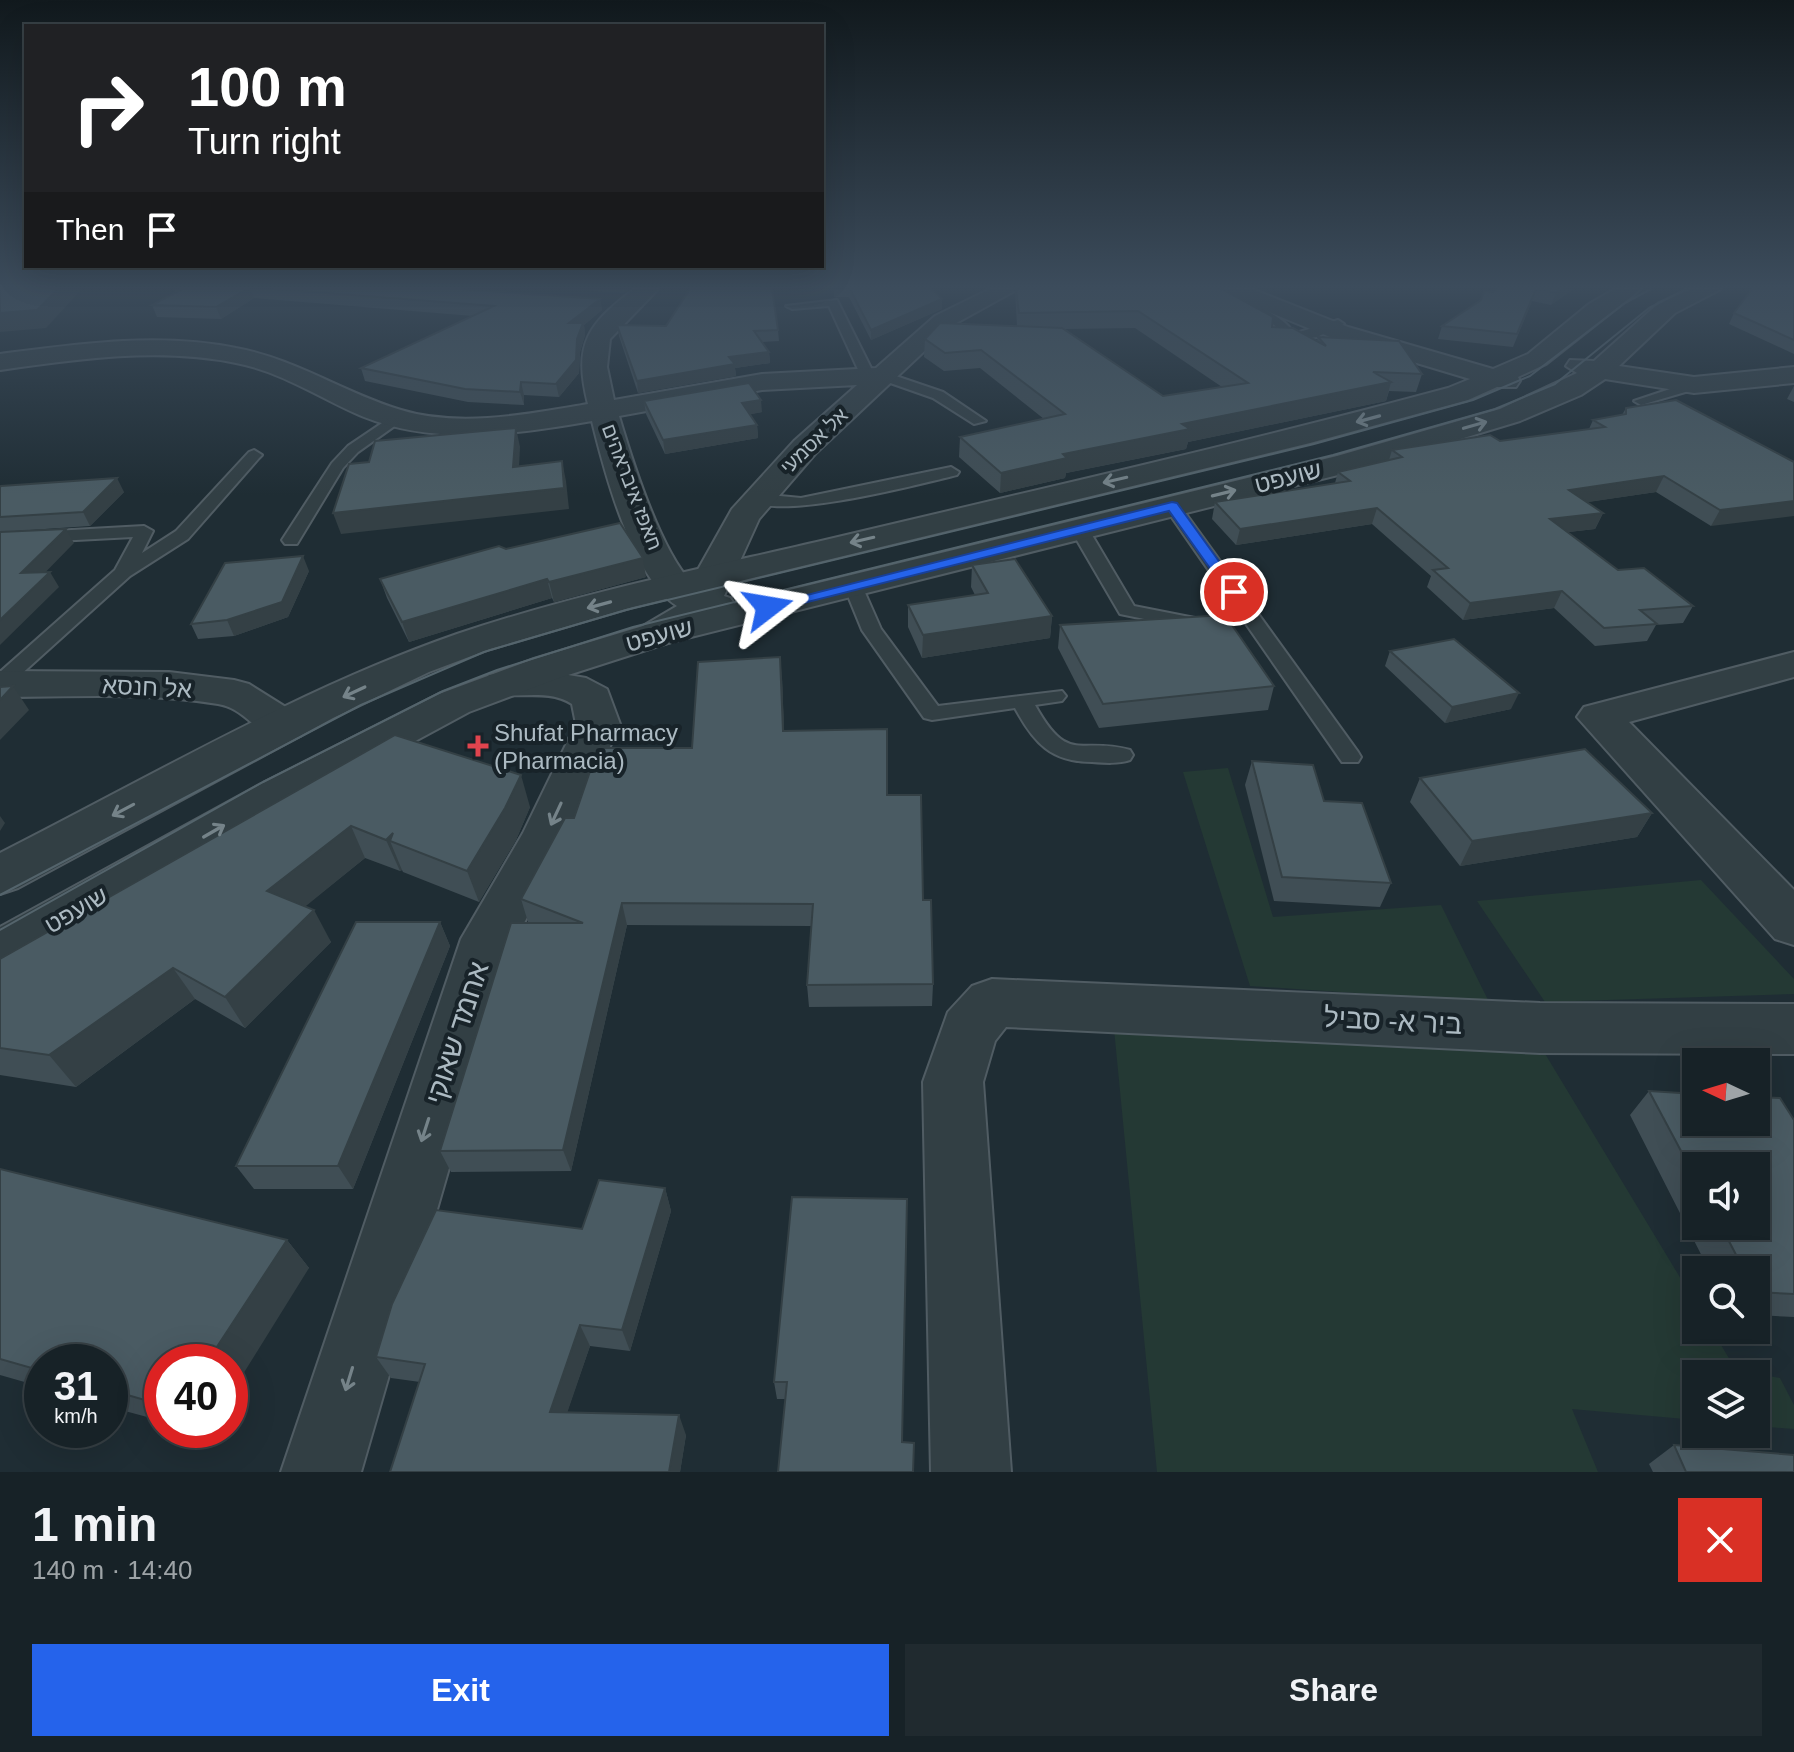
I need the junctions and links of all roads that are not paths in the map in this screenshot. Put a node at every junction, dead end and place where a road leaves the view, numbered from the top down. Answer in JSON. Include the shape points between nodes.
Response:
{"nodes":[{"id":1,"x":47,"y":358,"type":"edge"},
{"id":2,"x":244,"y":358,"type":"edge"},
{"id":3,"x":594,"y":358,"type":"edge"},
{"id":4,"x":865,"y":358,"type":"edge"},
{"id":5,"x":902,"y":358,"type":"edge"},
{"id":6,"x":1427,"y":358,"type":"edge"},
{"id":7,"x":1455,"y":358,"type":"edge"},
{"id":8,"x":1537,"y":358,"type":"edge"},
{"id":9,"x":1613,"y":358,"type":"edge"},
{"id":10,"x":0,"y":362,"type":"edge"},
{"id":11,"x":1532,"y":362,"type":"junction"},
{"id":12,"x":1599,"y":371,"type":"junction"},
{"id":13,"x":1794,"y":375,"type":"edge"},
{"id":14,"x":876,"y":376,"type":"junction"},
{"id":15,"x":1484,"y":384,"type":"junction"},
{"id":16,"x":1694,"y":385,"type":"junction"},
{"id":17,"x":1567,"y":391,"type":"junction"},
{"id":18,"x":1641,"y":401,"type":"dead end"},
{"id":19,"x":603,"y":411,"type":"junction"},
{"id":20,"x":396,"y":420,"type":"junction"},
{"id":21,"x":979,"y":421,"type":"dead end"},
{"id":22,"x":254,"y":455,"type":"dead end"},
{"id":23,"x":951,"y":472,"type":"dead end"},
{"id":24,"x":758,"y":499,"type":"junction"},
{"id":25,"x":1172,"y":506,"type":"junction"},
{"id":26,"x":1080,"y":530,"type":"junction"},
{"id":27,"x":0,"y":539,"type":"edge"},
{"id":28,"x":291,"y":540,"type":"dead end"},
{"id":29,"x":124,"y":572,"type":"junction"},
{"id":30,"x":697,"y":575,"type":"junction"},
{"id":31,"x":853,"y":586,"type":"junction"},
{"id":32,"x":768,"y":607,"type":"junction"},
{"id":33,"x":1216,"y":628,"type":"edge"},
{"id":34,"x":657,"y":634,"type":"junction"},
{"id":35,"x":1794,"y":664,"type":"edge"},
{"id":36,"x":0,"y":683,"type":"edge"},
{"id":37,"x":504,"y":684,"type":"junction"},
{"id":38,"x":1055,"y":696,"type":"dead end"},
{"id":39,"x":1022,"y":701,"type":"junction"},
{"id":40,"x":285,"y":726,"type":"junction"},
{"id":41,"x":1122,"y":755,"type":"dead end"},
{"id":42,"x":1350,"y":757,"type":"dead end"},
{"id":43,"x":0,"y":875,"type":"edge"},
{"id":44,"x":1794,"y":924,"type":"edge"},
{"id":45,"x":0,"y":953,"type":"edge"},
{"id":46,"x":1794,"y":1029,"type":"edge"},
{"id":47,"x":321,"y":1472,"type":"edge"},
{"id":48,"x":971,"y":1472,"type":"edge"}],
"edges":[{"from":1,"to":10,"type":"street"},
{"from":2,"to":20,"type":"street","via":[[287,371]]},
{"from":3,"to":19,"type":"street","name":"חאפז איבראהים"},
{"from":4,"to":14,"type":"lane"},
{"from":5,"to":14,"type":"street","name":"אל אסמעי"},
{"from":6,"to":15,"type":"street"},
{"from":7,"to":11,"type":"street","via":[[1479,364]]},
{"from":8,"to":11,"type":"street","name":"שועפט"},
{"from":9,"to":12,"type":"street","name":"שועפט"},
{"from":11,"to":12,"type":"street"},
{"from":11,"to":15,"type":"street","name":"שועפט"},
{"from":12,"to":16,"type":"street"},
{"from":12,"to":17,"type":"street","name":"שועפט"},
{"from":13,"to":16,"type":"street"},
{"from":14,"to":19,"type":"street","via":[[747,384]]},
{"from":14,"to":21,"type":"lane","via":[[938,395]]},
{"from":14,"to":24,"type":"street","name":"אל אסמעי"},
{"from":15,"to":17,"type":"street"},
{"from":15,"to":30,"type":"street","name":"שועפט","one_way":true,"via":[[1300,437]]},
{"from":16,"to":18,"type":"lane"},
{"from":25,"to":17,"type":"street","name":"שועפט","one_way":true,"via":[[1439,436]]},
{"from":19,"to":20,"type":"street","via":[[453,426]]},
{"from":19,"to":30,"type":"street","name":"חאפז איבראהים","via":[[636,530]]},
{"from":20,"to":28,"type":"lane","via":[[337,466]]},
{"from":22,"to":29,"type":"lane","via":[[182,535]]},
{"from":23,"to":24,"type":"lane","via":[[801,503]]},
{"from":24,"to":30,"type":"street","name":"אל אסמעי"},
{"from":25,"to":26,"type":"street","name":"שועפט"},
{"from":25,"to":42,"type":"lane"},
{"from":26,"to":31,"type":"street","name":"שועפט"},
{"from":26,"to":33,"type":"lane","via":[[1127,610]]},
{"from":27,"to":29,"type":"lane","via":[[144,531]]},
{"from":29,"to":36,"type":"lane"},
{"from":30,"to":32,"type":"street"},
{"from":30,"to":34,"type":"street","name":"אל אסמעי","via":[[682,621]]},
{"from":30,"to":40,"type":"street","name":"שועפט","one_way":true,"via":[[415,663]]},
{"from":31,"to":32,"type":"street","name":"שועפט"},
{"from":31,"to":39,"type":"lane","via":[[872,630],[932,713]]},
{"from":32,"to":34,"type":"street","name":"שועפט"},
{"from":34,"to":37,"type":"street","name":"שועפט"},
{"from":35,"to":44,"type":"street","via":[[1599,717]]},
{"from":36,"to":40,"type":"street","name":"אל חנסא","via":[[169,685],[234,693]]},
{"from":45,"to":37,"type":"street","name":"שועפט","one_way":true,"via":[[291,788],[454,703]]},
{"from":37,"to":47,"type":"street","name":"אחמד שאוקי","one_way":true,"via":[[555,682],[578,688],[592,698],[598,724],[547,834],[488,939]]},
{"from":38,"to":39,"type":"lane"},
{"from":39,"to":41,"type":"lane","via":[[1052,748],[1069,755]]},
{"from":40,"to":43,"type":"street","name":"שועפט","one_way":true},
{"from":46,"to":48,"type":"street","name":"ביר א- סביל","via":[[1540,1028],[992,1003],[969,1030],[953,1082]]}]}
